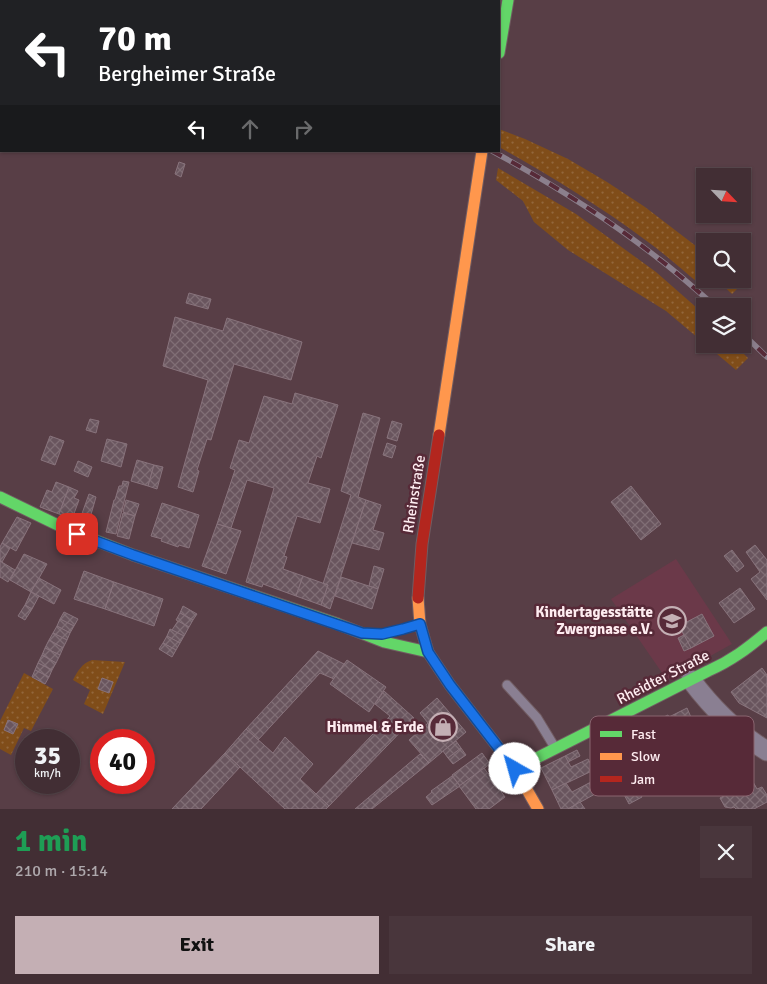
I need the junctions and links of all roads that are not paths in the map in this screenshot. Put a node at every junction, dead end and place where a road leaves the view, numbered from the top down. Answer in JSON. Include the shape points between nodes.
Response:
{"nodes":[{"id":1,"x":508,"y":0,"type":"edge"},
{"id":2,"x":500,"y":47,"type":"edge"},
{"id":3,"x":482,"y":152,"type":"edge"},
{"id":4,"x":0,"y":497,"type":"edge"},
{"id":5,"x":392,"y":632,"type":"dead end"},
{"id":6,"x":767,"y":632,"type":"edge"},
{"id":7,"x":362,"y":633,"type":"junction"},
{"id":8,"x":428,"y":652,"type":"junction"},
{"id":9,"x":691,"y":680,"type":"junction"},
{"id":10,"x":507,"y":685,"type":"dead end"},
{"id":11,"x":619,"y":716,"type":"edge"},
{"id":12,"x":723,"y":716,"type":"edge"},
{"id":13,"x":590,"y":730,"type":"edge"},
{"id":14,"x":754,"y":741,"type":"edge"},
{"id":15,"x":555,"y":748,"type":"junction"},
{"id":16,"x":767,"y":751,"type":"edge"},
{"id":17,"x":515,"y":769,"type":"junction"},
{"id":18,"x":532,"y":806,"type":"edge"}],
"edges":[{"from":1,"to":2,"type":"street"},
{"from":3,"to":8,"type":"street","name":"Rheinstraße","via":[[422,544],[416,625]]},
{"from":4,"to":7,"type":"street","via":[[87,538]]},
{"from":5,"to":7,"type":"street"},
{"from":6,"to":9,"type":"street","name":"Rheidter Straße","via":[[724,664]]},
{"from":7,"to":8,"type":"street","via":[[384,642]]},
{"from":8,"to":17,"type":"street","name":"Rheinstraße"},
{"from":9,"to":11,"type":"street","name":"Rheidter Straße"},
{"from":9,"to":12,"type":"street"},
{"from":10,"to":15,"type":"lane","via":[[537,718]]},
{"from":13,"to":15,"type":"street","name":"Rheidter Straße"},
{"from":14,"to":16,"type":"street"},
{"from":15,"to":17,"type":"street","name":"Rheidter Straße"},
{"from":17,"to":18,"type":"street","name":"Rheinstraße"}]}
